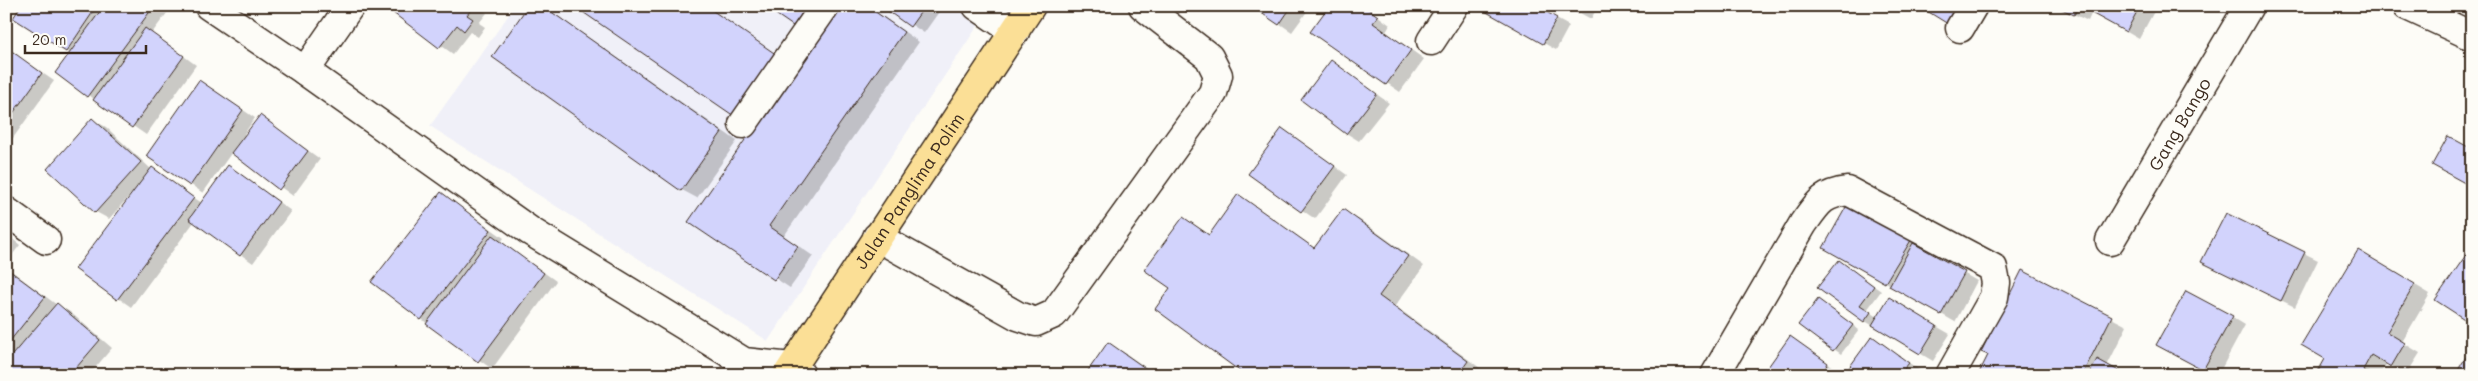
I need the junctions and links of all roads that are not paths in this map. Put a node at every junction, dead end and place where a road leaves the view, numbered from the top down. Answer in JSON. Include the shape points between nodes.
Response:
{"nodes":[{"id":1,"x":209,"y":6,"type":"edge"},
{"id":2,"x":350,"y":6,"type":"edge"},
{"id":3,"x":825,"y":6,"type":"edge"},
{"id":4,"x":978,"y":6,"type":"edge"},
{"id":5,"x":1032,"y":6,"type":"edge"},
{"id":6,"x":1143,"y":6,"type":"edge"},
{"id":7,"x":1454,"y":6,"type":"edge"},
{"id":8,"x":2249,"y":6,"type":"edge"},
{"id":9,"x":2407,"y":6,"type":"edge"},
{"id":10,"x":1015,"y":32,"type":"junction"},
{"id":11,"x":2472,"y":36,"type":"edge"},
{"id":12,"x":1431,"y":41,"type":"dead end"},
{"id":13,"x":306,"y":71,"type":"junction"},
{"id":14,"x":743,"y":124,"type":"dead end"},
{"id":15,"x":6,"y":211,"type":"edge"},
{"id":16,"x":878,"y":237,"type":"junction"},
{"id":17,"x":46,"y":240,"type":"dead end"},
{"id":18,"x":2110,"y":241,"type":"dead end"},
{"id":19,"x":748,"y":368,"type":"edge"},
{"id":20,"x":793,"y":372,"type":"edge"},
{"id":21,"x":1715,"y":375,"type":"edge"},
{"id":22,"x":1950,"y":375,"type":"edge"}],
"edges":[{"from":1,"to":13,"type":"street"},
{"from":2,"to":13,"type":"street"},
{"from":3,"to":14,"type":"street"},
{"from":4,"to":10,"type":"street"},
{"from":5,"to":10,"type":"main road","name":"Jalan Panglima Polim"},
{"from":6,"to":16,"type":"street","via":[[1209,57],[1218,75],[1213,93],[1054,314],[1036,322],[1018,316]]},
{"from":7,"to":12,"type":"street"},
{"from":8,"to":18,"type":"street","name":"Gang Bango"},
{"from":9,"to":11,"type":"street"},
{"from":10,"to":16,"type":"main road","name":"Jalan Panglima Polim"},
{"from":13,"to":19,"type":"street","via":[[530,231]]},
{"from":15,"to":17,"type":"street"},
{"from":16,"to":20,"type":"main road","name":"Jalan Panglima Polim"},
{"from":19,"to":20,"type":"street"},
{"from":21,"to":22,"type":"street","via":[[1803,224],[1831,193],[1848,191],[1993,268],[1994,296]]}]}
